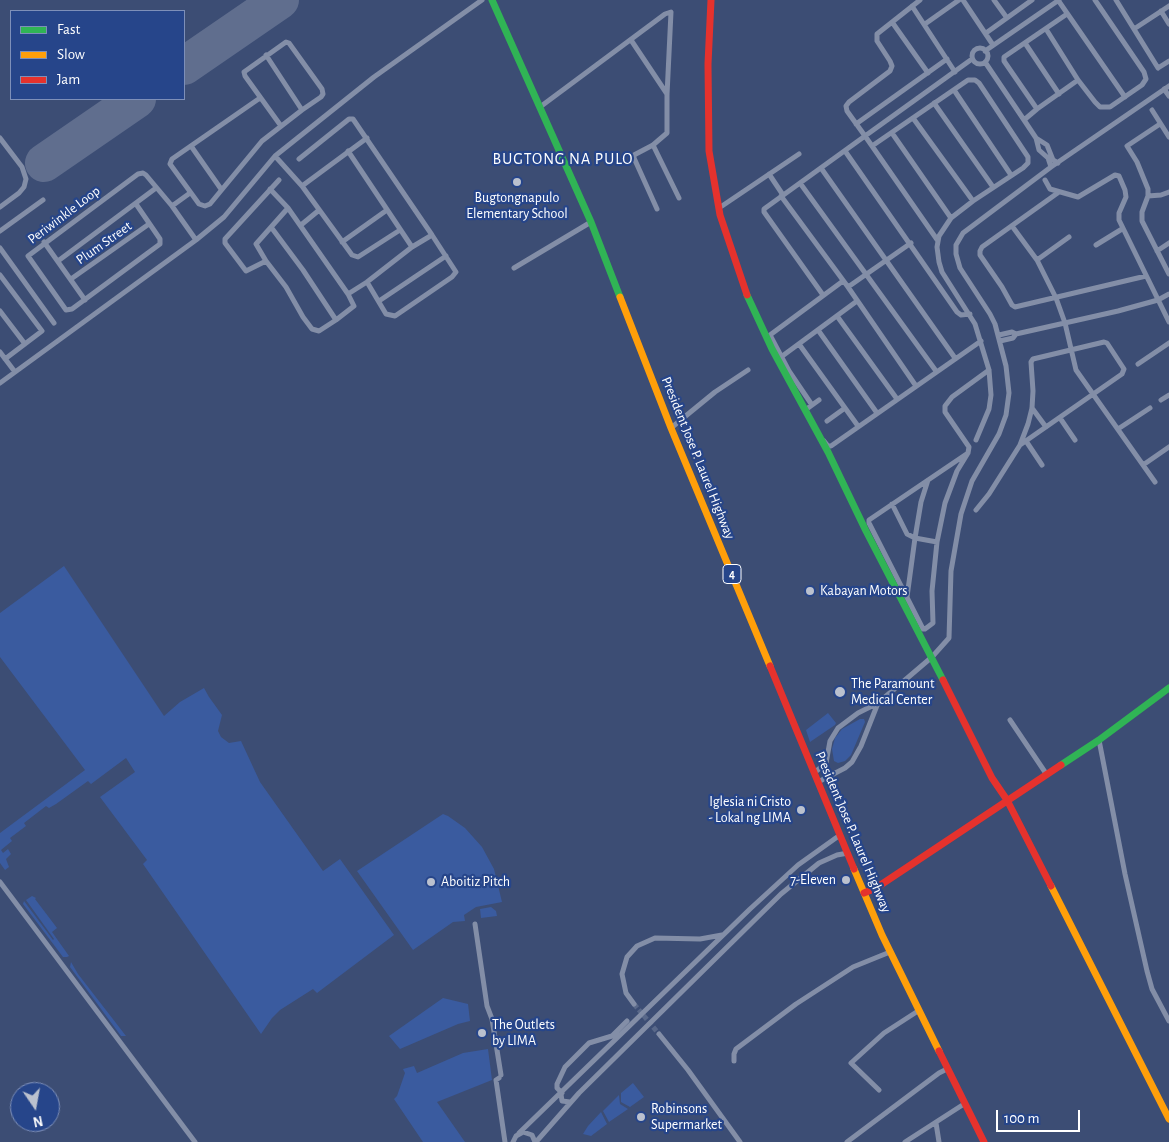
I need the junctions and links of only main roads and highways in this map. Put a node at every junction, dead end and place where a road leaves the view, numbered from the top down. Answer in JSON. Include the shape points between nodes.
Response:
{"nodes":[{"id":1,"x":492,"y":0,"type":"edge"},
{"id":2,"x":711,"y":0,"type":"edge"},
{"id":3,"x":1169,"y":688,"type":"edge"},
{"id":4,"x":1007,"y":800,"type":"junction"},
{"id":5,"x":864,"y":893,"type":"junction"},
{"id":6,"x":1169,"y":1120,"type":"edge"},
{"id":7,"x":984,"y":1142,"type":"edge"}],
"edges":[{"from":1,"to":5,"type":"main road","name":"President Jose P. Laurel Highway","number":"4","via":[[591,222],[671,428]]},
{"from":2,"to":4,"type":"main road","via":[[709,151],[720,215],[742,282],[772,349],[828,452],[992,778]]},
{"from":3,"to":4,"type":"main road","via":[[1099,740]]},
{"from":4,"to":5,"type":"main road"},
{"from":4,"to":6,"type":"main road"},
{"from":5,"to":7,"type":"main road","name":"President Jose P. Laurel Highway","number":"4","via":[[918,1011]]}]}
